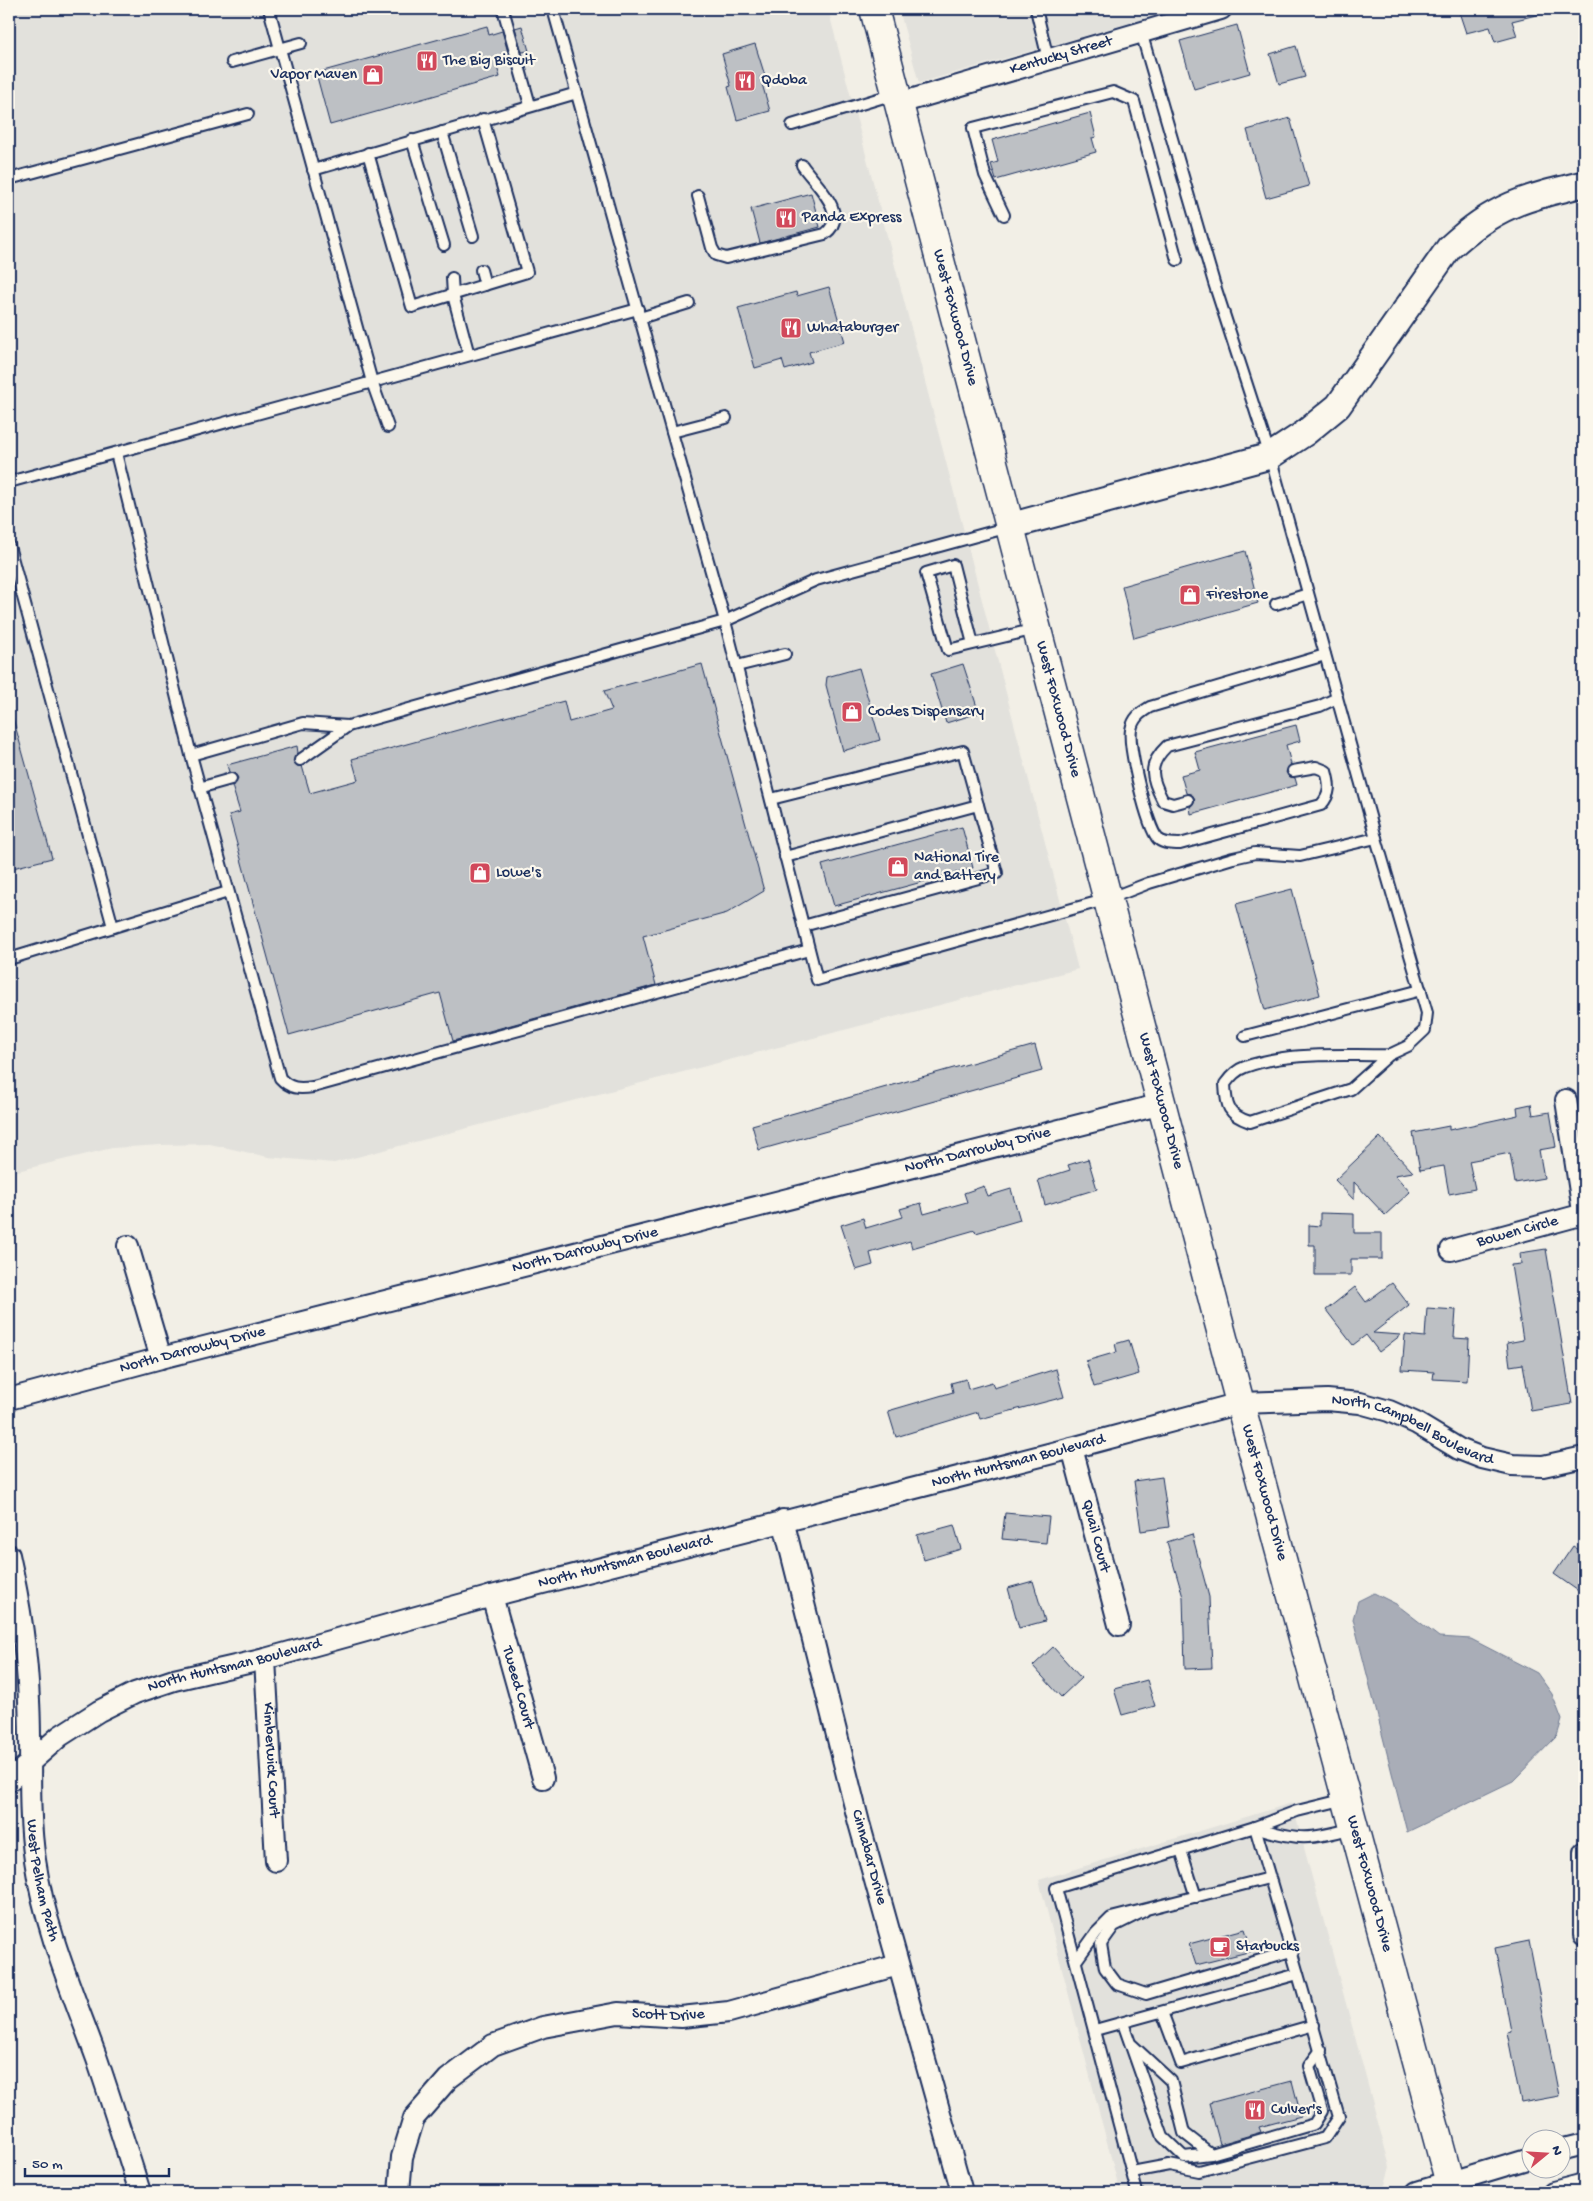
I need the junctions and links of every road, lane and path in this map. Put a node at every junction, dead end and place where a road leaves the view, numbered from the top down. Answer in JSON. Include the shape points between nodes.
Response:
{"nodes":[{"id":1,"x":268,"y":9,"type":"edge"},
{"id":2,"x":503,"y":9,"type":"edge"},
{"id":3,"x":553,"y":9,"type":"edge"},
{"id":4,"x":874,"y":9,"type":"edge"},
{"id":5,"x":1036,"y":9,"type":"edge"},
{"id":6,"x":1215,"y":10,"type":"edge"},
{"id":7,"x":1141,"y":32,"type":"junction"},
{"id":8,"x":301,"y":44,"type":"dead end"},
{"id":9,"x":280,"y":50,"type":"junction"},
{"id":10,"x":1048,"y":59,"type":"junction"},
{"id":11,"x":232,"y":62,"type":"dead end"},
{"id":12,"x":577,"y":92,"type":"junction"},
{"id":13,"x":898,"y":98,"type":"junction"},
{"id":14,"x":530,"y":105,"type":"junction"},
{"id":15,"x":248,"y":114,"type":"dead end"},
{"id":16,"x":483,"y":119,"type":"junction"},
{"id":17,"x":792,"y":125,"type":"dead end"},
{"id":18,"x":442,"y":132,"type":"junction"},
{"id":19,"x":412,"y":140,"type":"junction"},
{"id":20,"x":368,"y":153,"type":"junction"},
{"id":21,"x":802,"y":164,"type":"dead end"},
{"id":22,"x":313,"y":170,"type":"junction"},
{"id":23,"x":9,"y":179,"type":"edge"},
{"id":24,"x":1584,"y":184,"type":"edge"},
{"id":25,"x":698,"y":196,"type":"dead end"},
{"id":26,"x":1004,"y":215,"type":"dead end"},
{"id":27,"x":472,"y":236,"type":"dead end"},
{"id":28,"x":444,"y":245,"type":"dead end"},
{"id":29,"x":1177,"y":260,"type":"dead end"},
{"id":30,"x":481,"y":270,"type":"dead end"},
{"id":31,"x":452,"y":278,"type":"dead end"},
{"id":32,"x":485,"y":285,"type":"junction"},
{"id":33,"x":453,"y":295,"type":"junction"},
{"id":34,"x":690,"y":303,"type":"dead end"},
{"id":35,"x":639,"y":314,"type":"junction"},
{"id":36,"x":469,"y":355,"type":"junction"},
{"id":37,"x":372,"y":382,"type":"junction"},
{"id":38,"x":726,"y":418,"type":"dead end"},
{"id":39,"x":388,"y":427,"type":"dead end"},
{"id":40,"x":672,"y":432,"type":"junction"},
{"id":41,"x":116,"y":453,"type":"junction"},
{"id":42,"x":1270,"y":456,"type":"junction"},
{"id":43,"x":9,"y":482,"type":"edge"},
{"id":44,"x":1010,"y":526,"type":"junction"},
{"id":45,"x":9,"y":546,"type":"edge"},
{"id":46,"x":1308,"y":594,"type":"junction"},
{"id":47,"x":1276,"y":604,"type":"dead end"},
{"id":48,"x":725,"y":621,"type":"junction"},
{"id":49,"x":1037,"y":629,"type":"junction"},
{"id":50,"x":973,"y":644,"type":"junction"},
{"id":51,"x":785,"y":654,"type":"dead end"},
{"id":52,"x":1325,"y":655,"type":"junction"},
{"id":53,"x":737,"y":666,"type":"junction"},
{"id":54,"x":1337,"y":698,"type":"junction"},
{"id":55,"x":348,"y":726,"type":"junction"},
{"id":56,"x":190,"y":755,"type":"junction"},
{"id":57,"x":300,"y":760,"type":"dead end"},
{"id":58,"x":1293,"y":770,"type":"dead end"},
{"id":59,"x":231,"y":779,"type":"dead end"},
{"id":60,"x":198,"y":788,"type":"junction"},
{"id":61,"x":770,"y":799,"type":"junction"},
{"id":62,"x":1188,"y":800,"type":"dead end"},
{"id":63,"x":978,"y":805,"type":"junction"},
{"id":64,"x":1376,"y":838,"type":"junction"},
{"id":65,"x":785,"y":857,"type":"junction"},
{"id":66,"x":228,"y":892,"type":"junction"},
{"id":67,"x":1108,"y":899,"type":"junction"},
{"id":68,"x":803,"y":926,"type":"junction"},
{"id":69,"x":113,"y":927,"type":"junction"},
{"id":70,"x":809,"y":950,"type":"junction"},
{"id":71,"x":9,"y":959,"type":"edge"},
{"id":72,"x":1421,"y":990,"type":"junction"},
{"id":73,"x":1245,"y":1036,"type":"dead end"},
{"id":74,"x":1389,"y":1055,"type":"junction"},
{"id":75,"x":1566,"y":1100,"type":"dead end"},
{"id":76,"x":1162,"y":1104,"type":"junction"},
{"id":77,"x":1584,"y":1214,"type":"edge"},
{"id":78,"x":1584,"y":1218,"type":"edge"},
{"id":79,"x":128,"y":1246,"type":"dead end"},
{"id":80,"x":1451,"y":1250,"type":"dead end"},
{"id":81,"x":161,"y":1358,"type":"junction"},
{"id":82,"x":9,"y":1399,"type":"edge"},
{"id":83,"x":1240,"y":1403,"type":"junction"},
{"id":84,"x":1072,"y":1448,"type":"junction"},
{"id":85,"x":1584,"y":1457,"type":"edge"},
{"id":86,"x":783,"y":1520,"type":"junction"},
{"id":87,"x":9,"y":1555,"type":"edge"},
{"id":88,"x":492,"y":1596,"type":"junction"},
{"id":89,"x":1119,"y":1625,"type":"dead end"},
{"id":90,"x":265,"y":1659,"type":"junction"},
{"id":91,"x":30,"y":1763,"type":"junction"},
{"id":92,"x":543,"y":1778,"type":"dead end"},
{"id":93,"x":9,"y":1781,"type":"edge"},
{"id":94,"x":1347,"y":1799,"type":"junction"},
{"id":95,"x":1255,"y":1827,"type":"junction"},
{"id":96,"x":1354,"y":1828,"type":"junction"},
{"id":97,"x":1181,"y":1850,"type":"junction"},
{"id":98,"x":1584,"y":1852,"type":"edge"},
{"id":99,"x":1584,"y":1856,"type":"edge"},
{"id":100,"x":276,"y":1861,"type":"dead end"},
{"id":101,"x":1269,"y":1878,"type":"junction"},
{"id":102,"x":1196,"y":1897,"type":"junction"},
{"id":103,"x":1144,"y":1911,"type":"junction"},
{"id":104,"x":1584,"y":1934,"type":"edge"},
{"id":105,"x":1291,"y":1950,"type":"junction"},
{"id":106,"x":1076,"y":1961,"type":"junction"},
{"id":107,"x":898,"y":1965,"type":"junction"},
{"id":108,"x":1298,"y":1974,"type":"junction"},
{"id":109,"x":1162,"y":2012,"type":"junction"},
{"id":110,"x":1123,"y":2023,"type":"junction"},
{"id":111,"x":1314,"y":2025,"type":"junction"},
{"id":112,"x":1095,"y":2030,"type":"junction"},
{"id":113,"x":1130,"y":2042,"type":"junction"},
{"id":114,"x":1321,"y":2050,"type":"junction"},
{"id":115,"x":1584,"y":2144,"type":"edge"},
{"id":116,"x":1570,"y":2148,"type":"edge"},
{"id":117,"x":1211,"y":2154,"type":"junction"},
{"id":118,"x":1520,"y":2162,"type":"edge"},
{"id":119,"x":1132,"y":2172,"type":"junction"},
{"id":120,"x":1584,"y":2184,"type":"edge"},
{"id":121,"x":1451,"y":2187,"type":"edge"},
{"id":122,"x":140,"y":2192,"type":"edge"},
{"id":123,"x":400,"y":2192,"type":"edge"},
{"id":124,"x":962,"y":2192,"type":"edge"},
{"id":125,"x":1137,"y":2192,"type":"edge"},
{"id":126,"x":1417,"y":2192,"type":"edge"},
{"id":127,"x":1553,"y":2192,"type":"edge"}],
"edges":[{"from":1,"to":9,"type":"lane"},
{"from":2,"to":14,"type":"lane"},
{"from":3,"to":12,"type":"lane"},
{"from":4,"to":13,"type":"main road","name":"West Foxwood Drive"},
{"from":5,"to":10,"type":"lane"},
{"from":6,"to":7,"type":"street","name":"Kentucky Street"},
{"from":7,"to":10,"type":"street","name":"Kentucky Street"},
{"from":7,"to":42,"type":"lane","via":[[1214,283]]},
{"from":8,"to":9,"type":"lane"},
{"from":9,"to":11,"type":"lane"},
{"from":9,"to":22,"type":"lane"},
{"from":10,"to":13,"type":"street","name":"Kentucky Street"},
{"from":12,"to":14,"type":"lane"},
{"from":12,"to":35,"type":"lane"},
{"from":13,"to":17,"type":"lane"},
{"from":13,"to":44,"type":"main road","name":"West Foxwood Drive"},
{"from":14,"to":16,"type":"lane"},
{"from":15,"to":23,"type":"lane"},
{"from":16,"to":18,"type":"lane"},
{"from":16,"to":32,"type":"lane","via":[[528,272]]},
{"from":18,"to":19,"type":"lane"},
{"from":18,"to":27,"type":"lane"},
{"from":19,"to":20,"type":"lane"},
{"from":19,"to":28,"type":"lane"},
{"from":20,"to":22,"type":"lane"},
{"from":20,"to":33,"type":"lane","via":[[412,307]]},
{"from":21,"to":25,"type":"lane","via":[[828,197],[833,219],[830,230],[825,234],[726,258],[716,255],[712,248]]},
{"from":22,"to":37,"type":"lane"},
{"from":24,"to":42,"type":"street","via":[[1523,200],[1496,211],[1472,227],[1449,248],[1338,406]]},
{"from":26,"to":29,"type":"lane","via":[[985,174],[973,128],[1113,92],[1134,101]]},
{"from":30,"to":32,"type":"lane"},
{"from":31,"to":33,"type":"lane"},
{"from":32,"to":33,"type":"lane"},
{"from":33,"to":36,"type":"lane"},
{"from":34,"to":35,"type":"lane"},
{"from":35,"to":36,"type":"lane"},
{"from":35,"to":40,"type":"lane"},
{"from":36,"to":37,"type":"lane"},
{"from":37,"to":39,"type":"lane"},
{"from":37,"to":41,"type":"lane"},
{"from":38,"to":40,"type":"lane"},
{"from":40,"to":48,"type":"lane"},
{"from":41,"to":43,"type":"lane"},
{"from":41,"to":56,"type":"lane"},
{"from":42,"to":44,"type":"street"},
{"from":42,"to":46,"type":"lane"},
{"from":44,"to":48,"type":"lane","via":[[816,580]]},
{"from":44,"to":49,"type":"main road","name":"West Foxwood Drive"},
{"from":45,"to":69,"type":"lane"},
{"from":46,"to":47,"type":"lane"},
{"from":46,"to":52,"type":"lane"},
{"from":48,"to":53,"type":"lane"},
{"from":48,"to":55,"type":"lane"},
{"from":49,"to":50,"type":"lane"},
{"from":49,"to":67,"type":"main road","name":"West Foxwood Drive"},
{"from":50,"to":50,"type":"lane","via":[[948,650],[926,573],[953,565]]},
{"from":51,"to":53,"type":"lane"},
{"from":52,"to":54,"type":"lane"},
{"from":52,"to":58,"type":"lane","via":[[1150,707],[1136,717],[1131,730],[1134,766],[1151,827],[1158,838],[1168,844],[1180,844],[1321,805],[1328,797],[1326,771],[1316,767]]},
{"from":53,"to":61,"type":"lane"},
{"from":54,"to":62,"type":"lane","via":[[1320,706],[1167,746],[1156,756],[1152,768],[1156,788],[1163,801],[1173,804]]},
{"from":54,"to":64,"type":"lane"},
{"from":55,"to":56,"type":"lane","via":[[303,723]]},
{"from":55,"to":57,"type":"lane"},
{"from":56,"to":60,"type":"lane"},
{"from":59,"to":60,"type":"lane"},
{"from":60,"to":66,"type":"lane"},
{"from":61,"to":63,"type":"lane","via":[[963,751]]},
{"from":61,"to":65,"type":"lane"},
{"from":63,"to":65,"type":"lane"},
{"from":63,"to":68,"type":"lane","via":[[997,873]]},
{"from":64,"to":67,"type":"lane","via":[[1300,856],[1255,853],[1232,858]]},
{"from":64,"to":72,"type":"lane"},
{"from":65,"to":68,"type":"lane"},
{"from":66,"to":69,"type":"lane"},
{"from":66,"to":70,"type":"lane","via":[[280,1078],[287,1085],[299,1089]]},
{"from":67,"to":70,"type":"lane","via":[[817,980]]},
{"from":67,"to":76,"type":"main road","name":"West Foxwood Drive"},
{"from":68,"to":70,"type":"lane"},
{"from":69,"to":71,"type":"lane"},
{"from":72,"to":73,"type":"lane"},
{"from":72,"to":74,"type":"lane","via":[[1427,1013],[1425,1030],[1408,1046]]},
{"from":74,"to":74,"type":"lane","via":[[1278,1059],[1244,1067],[1232,1074],[1225,1084],[1228,1108],[1238,1118],[1250,1122],[1350,1089]]},
{"from":75,"to":77,"type":"street"},
{"from":76,"to":81,"type":"street","name":"North Darrowby Drive"},
{"from":76,"to":83,"type":"main road","name":"West Foxwood Drive"},
{"from":77,"to":78,"type":"street"},
{"from":77,"to":80,"type":"street","name":"Bowen Circle"},
{"from":79,"to":81,"type":"street"},
{"from":81,"to":82,"type":"street","name":"North Darrowby Drive"},
{"from":83,"to":84,"type":"street","name":"North Huntsman Boulevard"},
{"from":83,"to":85,"type":"street","name":"North Campbell Boulevard","via":[[1327,1400],[1360,1403],[1416,1423],[1459,1449],[1512,1465],[1543,1466]]},
{"from":83,"to":94,"type":"main road","name":"West Foxwood Drive"},
{"from":84,"to":86,"type":"street","name":"North Huntsman Boulevard"},
{"from":84,"to":89,"type":"street","name":"Quail Court"},
{"from":86,"to":88,"type":"street","name":"North Huntsman Boulevard"},
{"from":86,"to":107,"type":"street","name":"Cinnabar Drive"},
{"from":87,"to":91,"type":"street","name":"West Pelham Path","via":[[25,1647],[30,1703]]},
{"from":88,"to":90,"type":"street","name":"North Huntsman Boulevard"},
{"from":88,"to":92,"type":"street","name":"Tweed Court"},
{"from":90,"to":91,"type":"street","name":"North Huntsman Boulevard","via":[[174,1680],[136,1693],[99,1711],[60,1736]]},
{"from":90,"to":100,"type":"street","name":"Kimberwick Court"},
{"from":91,"to":93,"type":"street","name":"North Huntsman Boulevard"},
{"from":91,"to":122,"type":"street","name":"West Pelham Path","via":[[30,1816],[45,1912]]},
{"from":94,"to":95,"type":"lane","via":[[1297,1811]]},
{"from":94,"to":96,"type":"main road","name":"West Foxwood Drive"},
{"from":95,"to":96,"type":"lane","via":[[1285,1837],[1314,1838]]},
{"from":95,"to":97,"type":"lane"},
{"from":95,"to":101,"type":"lane"},
{"from":96,"to":121,"type":"main road","name":"West Foxwood Drive"},
{"from":97,"to":102,"type":"lane"},
{"from":97,"to":106,"type":"lane","via":[[1056,1888]]},
{"from":98,"to":99,"type":"street"},
{"from":99,"to":104,"type":"street"},
{"from":101,"to":102,"type":"lane"},
{"from":101,"to":105,"type":"lane"},
{"from":102,"to":103,"type":"lane"},
{"from":103,"to":105,"type":"lane","via":[[1114,1926],[1101,1944],[1105,1968],[1117,1984],[1146,1994]]},
{"from":103,"to":106,"type":"lane","via":[[1111,1918]]},
{"from":105,"to":108,"type":"lane"},
{"from":106,"to":112,"type":"lane"},
{"from":107,"to":123,"type":"street","name":"Scott Drive","via":[[729,2012],[681,2016],[618,2013],[543,2027],[493,2046],[448,2079],[414,2118],[402,2157]]},
{"from":107,"to":124,"type":"street","name":"Cinnabar Drive"},
{"from":108,"to":109,"type":"lane"},
{"from":108,"to":111,"type":"lane"},
{"from":109,"to":110,"type":"lane"},
{"from":109,"to":111,"type":"lane","via":[[1181,2063]]},
{"from":110,"to":112,"type":"lane"},
{"from":110,"to":113,"type":"lane"},
{"from":111,"to":114,"type":"lane"},
{"from":112,"to":119,"type":"lane"},
{"from":113,"to":117,"type":"lane","via":[[1171,2081],[1184,2133]]},
{"from":113,"to":117,"type":"lane","via":[[1162,2137],[1184,2156]]},
{"from":114,"to":117,"type":"lane","via":[[1309,2066],[1322,2111],[1314,2124]]},
{"from":114,"to":119,"type":"lane","via":[[1339,2117],[1325,2138],[1199,2171],[1169,2165]]},
{"from":115,"to":116,"type":"street"},
{"from":118,"to":121,"type":"street"},
{"from":119,"to":125,"type":"lane"},
{"from":120,"to":127,"type":"street"},
{"from":121,"to":126,"type":"street"}]}
